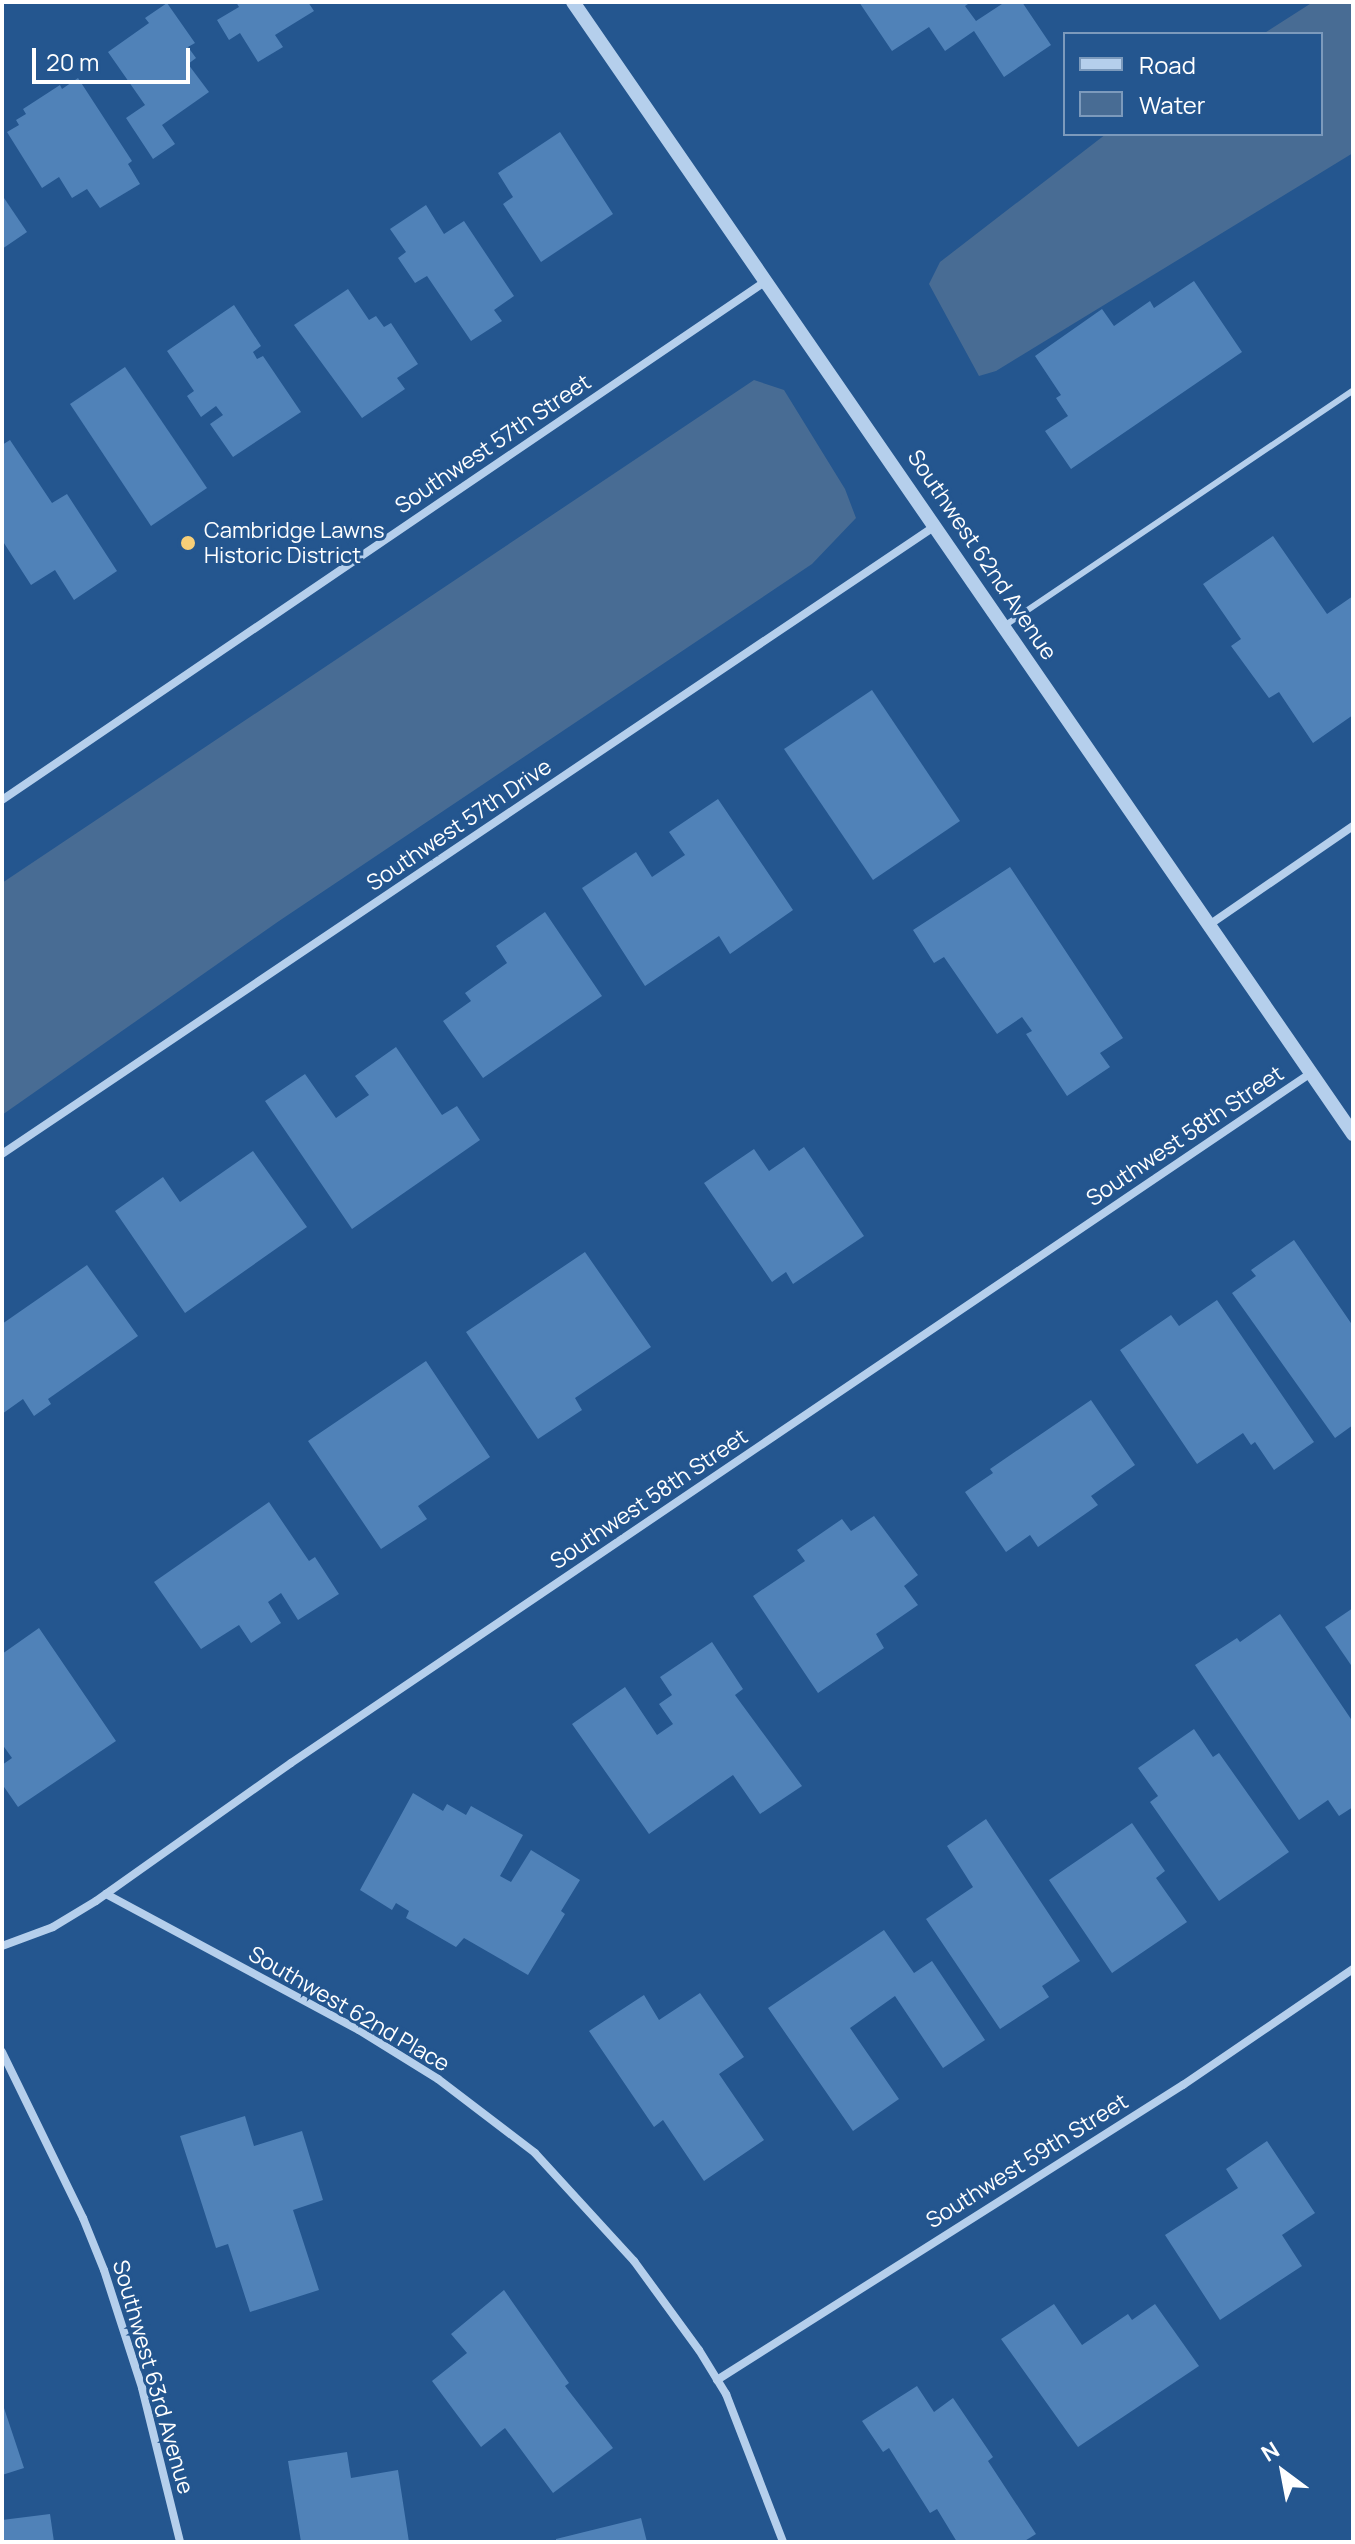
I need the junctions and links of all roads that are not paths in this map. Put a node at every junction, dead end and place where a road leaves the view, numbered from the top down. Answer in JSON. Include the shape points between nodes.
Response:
{"nodes":[{"id":1,"x":573,"y":2,"type":"edge"},
{"id":2,"x":766,"y":281,"type":"junction"},
{"id":3,"x":1353,"y":391,"type":"edge"},
{"id":4,"x":935,"y":525,"type":"junction"},
{"id":5,"x":1004,"y":626,"type":"junction"},
{"id":6,"x":2,"y":800,"type":"edge"},
{"id":7,"x":1353,"y":826,"type":"edge"},
{"id":8,"x":1209,"y":925,"type":"junction"},
{"id":9,"x":1311,"y":1073,"type":"junction"},
{"id":10,"x":1353,"y":1134,"type":"edge"},
{"id":11,"x":2,"y":1154,"type":"edge"},
{"id":12,"x":106,"y":1894,"type":"junction"},
{"id":13,"x":2,"y":1946,"type":"edge"},
{"id":14,"x":1353,"y":1969,"type":"edge"},
{"id":15,"x":2,"y":2052,"type":"edge"},
{"id":16,"x":717,"y":2380,"type":"junction"},
{"id":17,"x":180,"y":2542,"type":"edge"},
{"id":18,"x":783,"y":2542,"type":"edge"}],
"edges":[{"from":1,"to":2,"type":"street","name":"Southwest 62nd Avenue"},
{"from":2,"to":4,"type":"street","name":"Southwest 62nd Avenue"},
{"from":2,"to":6,"type":"street","name":"Southwest 57th Street"},
{"from":3,"to":5,"type":"lane"},
{"from":4,"to":5,"type":"street","name":"Southwest 62nd Avenue"},
{"from":4,"to":11,"type":"street","name":"Southwest 57th Drive"},
{"from":5,"to":8,"type":"street","name":"Southwest 62nd Avenue"},
{"from":7,"to":8,"type":"street"},
{"from":8,"to":9,"type":"street","name":"Southwest 62nd Avenue"},
{"from":9,"to":10,"type":"street","name":"Southwest 62nd Avenue"},
{"from":9,"to":12,"type":"street","name":"Southwest 58th Street","via":[[317,1745]]},
{"from":12,"to":13,"type":"street","name":"Southwest 58th Street","via":[[53,1927]]},
{"from":12,"to":16,"type":"street","name":"Southwest 62nd Place","via":[[359,2030],[489,2115],[535,2153],[634,2261]]},
{"from":14,"to":16,"type":"street","name":"Southwest 59th Street","via":[[1183,2085]]},
{"from":15,"to":17,"type":"street","name":"Southwest 63rd Avenue","via":[[104,2270],[142,2388]]},
{"from":16,"to":18,"type":"street","name":"Southwest 62nd Place"}]}
